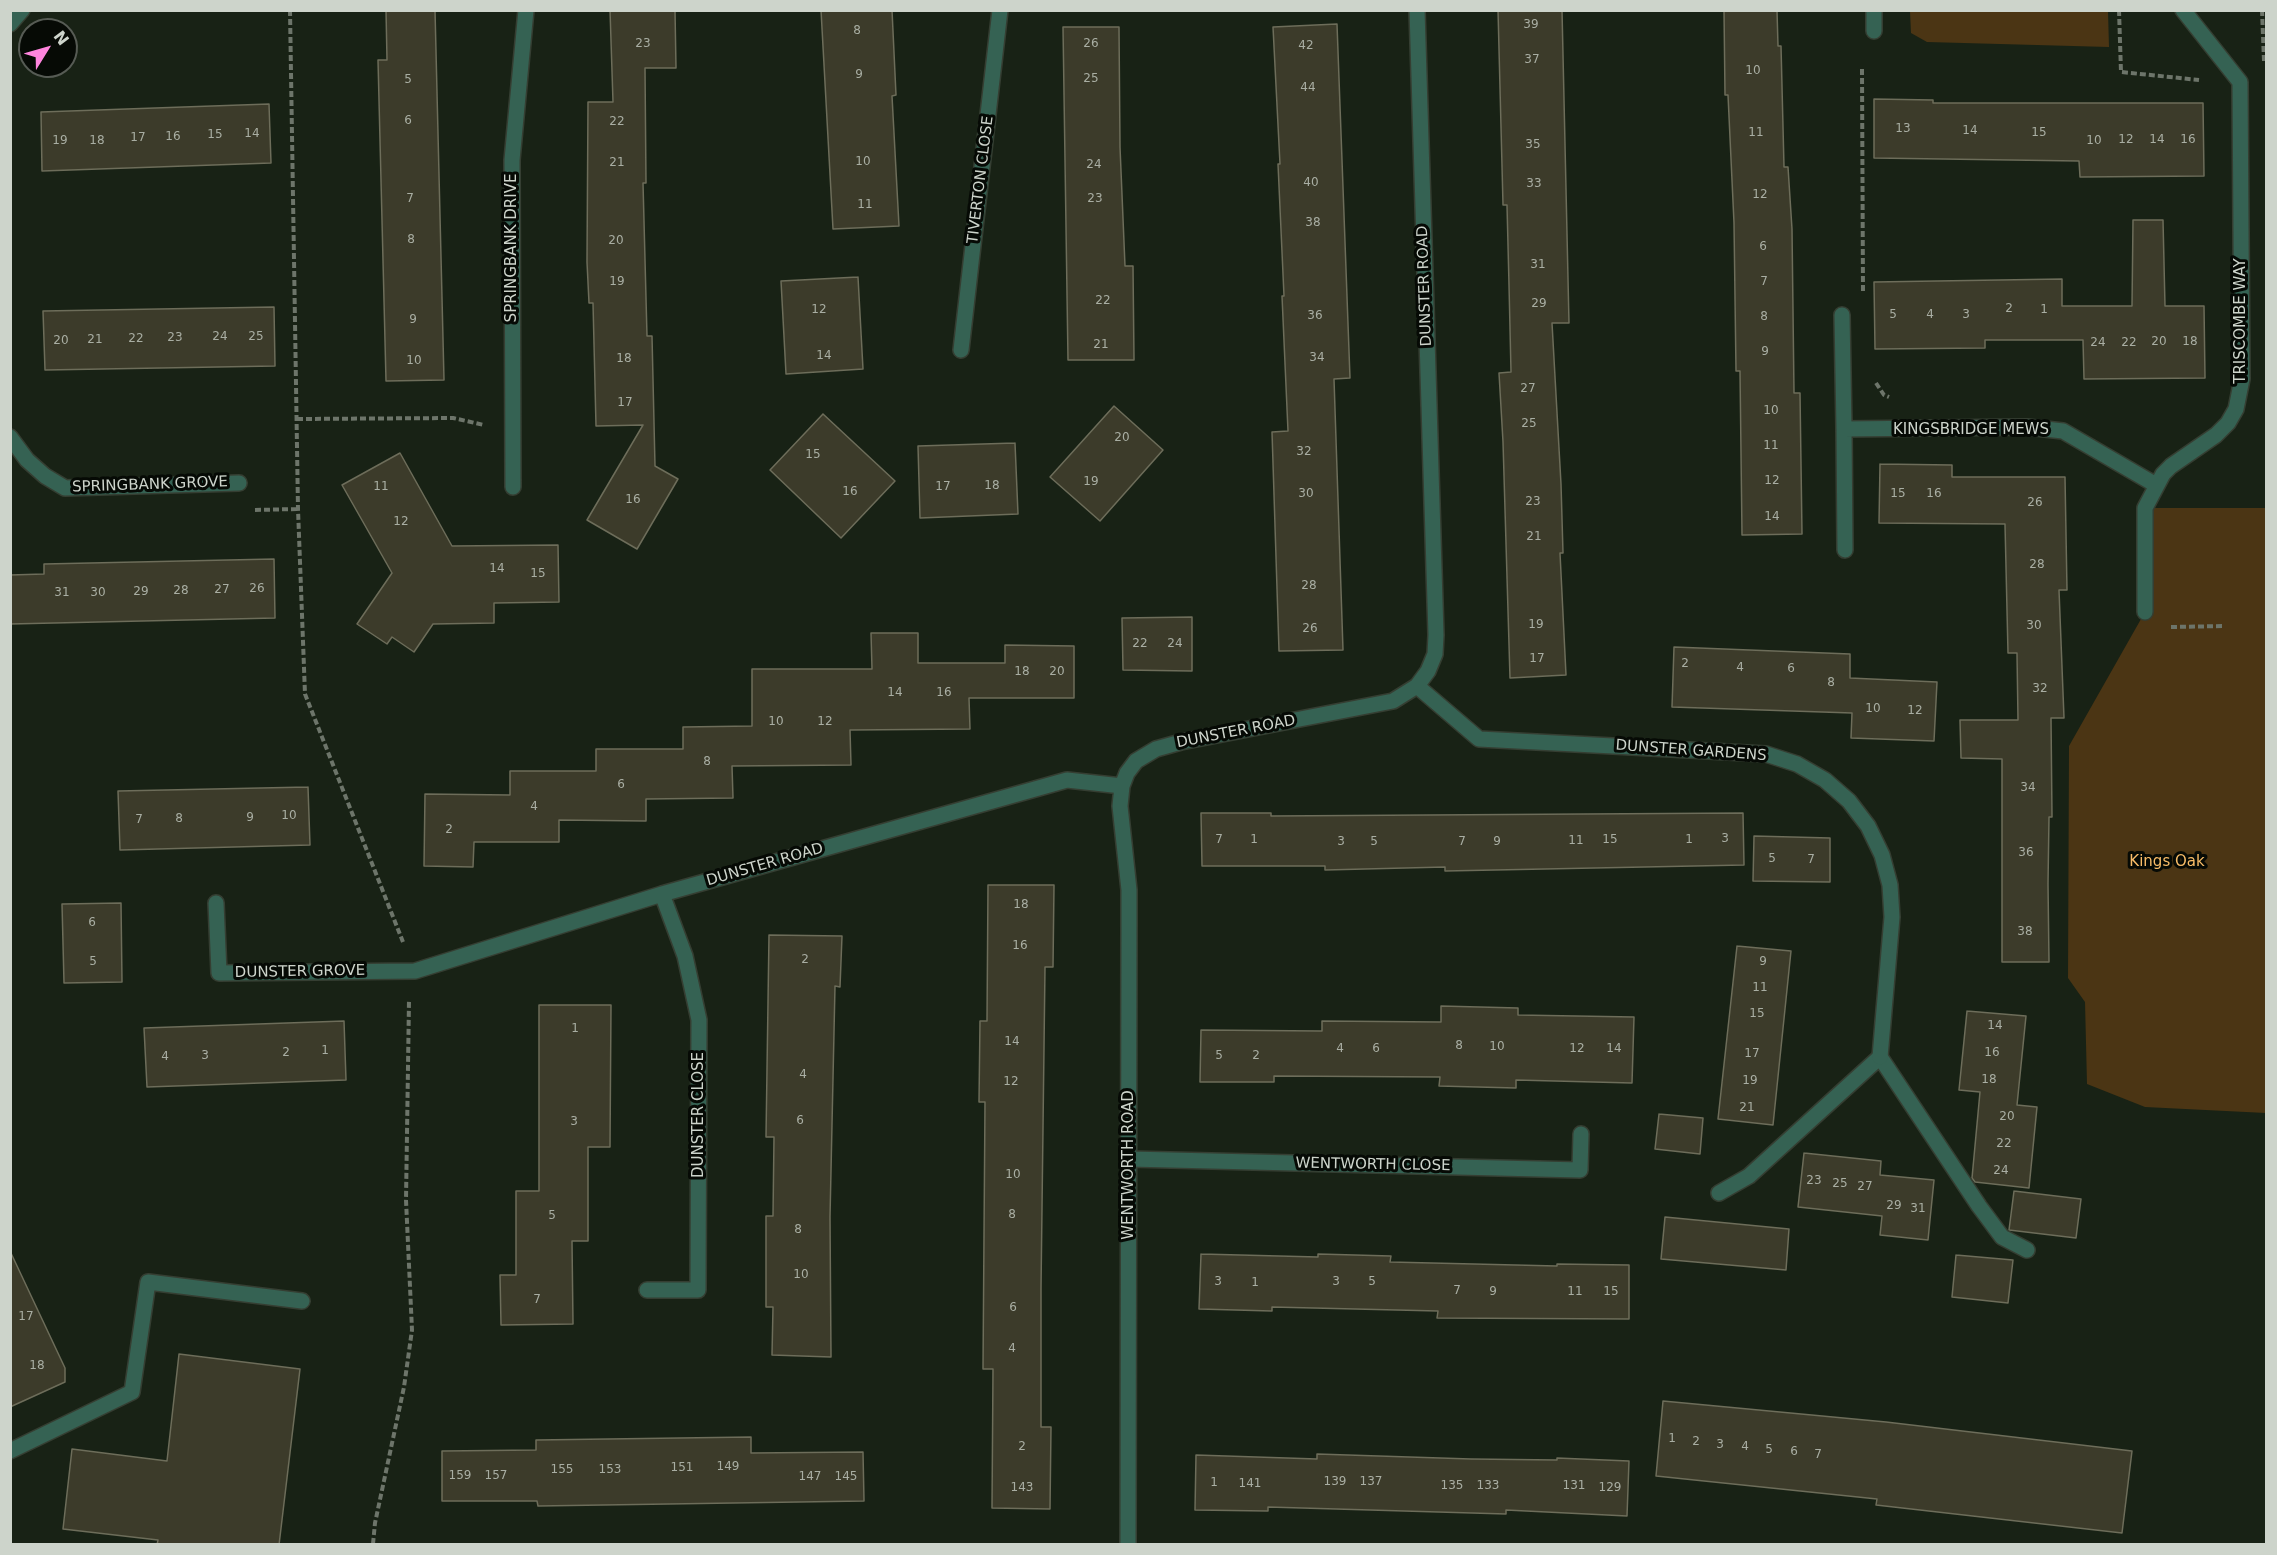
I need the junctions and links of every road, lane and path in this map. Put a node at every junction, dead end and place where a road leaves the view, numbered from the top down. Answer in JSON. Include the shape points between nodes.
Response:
{"nodes":[{"id":1,"x":22,"y":10,"type":"edge"},
{"id":2,"x":290,"y":10,"type":"edge"},
{"id":3,"x":526,"y":10,"type":"edge"},
{"id":4,"x":1000,"y":10,"type":"edge"},
{"id":5,"x":1417,"y":10,"type":"edge"},
{"id":6,"x":1874,"y":10,"type":"edge"},
{"id":7,"x":2119,"y":10,"type":"edge"},
{"id":8,"x":2183,"y":10,"type":"edge"},
{"id":9,"x":2262,"y":10,"type":"edge"},
{"id":10,"x":10,"y":24,"type":"edge"},
{"id":11,"x":1874,"y":31,"type":"dead end"},
{"id":12,"x":2264,"y":62,"type":"dead end"},
{"id":13,"x":1862,"y":69,"type":"dead end"},
{"id":14,"x":2203,"y":81,"type":"dead end"},
{"id":15,"x":1863,"y":298,"type":"dead end"},
{"id":16,"x":1842,"y":315,"type":"dead end"},
{"id":17,"x":961,"y":350,"type":"dead end"},
{"id":18,"x":1875,"y":375,"type":"dead end"},
{"id":19,"x":1891,"y":399,"type":"dead end"},
{"id":20,"x":297,"y":419,"type":"junction"},
{"id":21,"x":1844,"y":429,"type":"junction"},
{"id":22,"x":512,"y":432,"type":"junction"},
{"id":23,"x":10,"y":437,"type":"edge"},
{"id":24,"x":239,"y":483,"type":"dead end"},
{"id":25,"x":2156,"y":485,"type":"junction"},
{"id":26,"x":513,"y":487,"type":"dead end"},
{"id":27,"x":1845,"y":550,"type":"dead end"},
{"id":28,"x":2145,"y":612,"type":"dead end"},
{"id":29,"x":2224,"y":626,"type":"dead end"},
{"id":30,"x":2168,"y":627,"type":"dead end"},
{"id":31,"x":1417,"y":686,"type":"junction"},
{"id":32,"x":1122,"y":786,"type":"junction"},
{"id":33,"x":663,"y":894,"type":"junction"},
{"id":34,"x":216,"y":903,"type":"dead end"},
{"id":35,"x":412,"y":971,"type":"junction"},
{"id":36,"x":1880,"y":1057,"type":"junction"},
{"id":37,"x":1581,"y":1134,"type":"dead end"},
{"id":38,"x":1130,"y":1159,"type":"junction"},
{"id":39,"x":1719,"y":1193,"type":"dead end"},
{"id":40,"x":2027,"y":1250,"type":"dead end"},
{"id":41,"x":647,"y":1290,"type":"dead end"},
{"id":42,"x":302,"y":1300,"type":"dead end"},
{"id":43,"x":10,"y":1450,"type":"edge"},
{"id":44,"x":373,"y":1545,"type":"edge"},
{"id":45,"x":1128,"y":1545,"type":"edge"}],
"edges":[{"from":1,"to":10,"type":"street"},
{"from":2,"to":20,"type":"path"},
{"from":3,"to":22,"type":"street","name":"SPRINGBANK DRIVE","via":[[512,160]]},
{"from":4,"to":17,"type":"street","name":"TIVERTON CLOSE"},
{"from":5,"to":31,"type":"street","name":"DUNSTER ROAD","via":[[1436,635],[1435,654]]},
{"from":6,"to":11,"type":"street"},
{"from":7,"to":14,"type":"path","via":[[2121,72]]},
{"from":8,"to":25,"type":"street","name":"TRISCOMBE WAY","via":[[2240,82],[2242,380],[2241,395],[2228,423],[2171,466]]},
{"from":9,"to":12,"type":"path"},
{"from":13,"to":15,"type":"path"},
{"from":16,"to":21,"type":"street"},
{"from":18,"to":19,"type":"path","via":[[1876,384]]},
{"from":20,"to":22,"type":"path","via":[[453,418]]},
{"from":20,"to":35,"type":"path","via":[[305,694]]},
{"from":21,"to":25,"type":"street","name":"KINGSBRIDGE MEWS","via":[[2027,427],[2063,431]]},
{"from":21,"to":27,"type":"street"},
{"from":22,"to":26,"type":"street","name":"SPRINGBANK DRIVE"},
{"from":23,"to":24,"type":"street","name":"SPRINGBANK GROVE","via":[[27,460],[65,488]]},
{"from":25,"to":28,"type":"street","name":"TRISCOMBE WAY","via":[[2145,508]]},
{"from":29,"to":30,"type":"path"},
{"from":31,"to":32,"type":"street","name":"DUNSTER ROAD","via":[[1393,700],[1156,749],[1136,761]]},
{"from":31,"to":36,"type":"street","name":"DUNSTER GARDENS","via":[[1479,739],[1766,754],[1797,764],[1825,780],[1849,801],[1868,826],[1890,885],[1892,917]]},
{"from":32,"to":33,"type":"street","name":"DUNSTER ROAD","via":[[1067,780]]},
{"from":32,"to":38,"type":"street","name":"WENTWORTH ROAD","via":[[1120,806],[1129,890]]},
{"from":33,"to":35,"type":"street","name":"DUNSTER ROAD"},
{"from":33,"to":41,"type":"street","name":"DUNSTER CLOSE","via":[[685,956],[699,1020],[698,1290]]},
{"from":34,"to":35,"type":"street","name":"DUNSTER GROVE","via":[[219,973]]},
{"from":35,"to":44,"type":"path","via":[[406,1200],[412,1330]]},
{"from":36,"to":39,"type":"street","via":[[1749,1176]]},
{"from":36,"to":40,"type":"street","via":[[2002,1237]]},
{"from":37,"to":38,"type":"street","name":"WENTWORTH CLOSE","via":[[1580,1170]]},
{"from":38,"to":45,"type":"street","name":"WENTWORTH ROAD"},
{"from":42,"to":43,"type":"street","via":[[148,1282],[132,1392]]}]}
